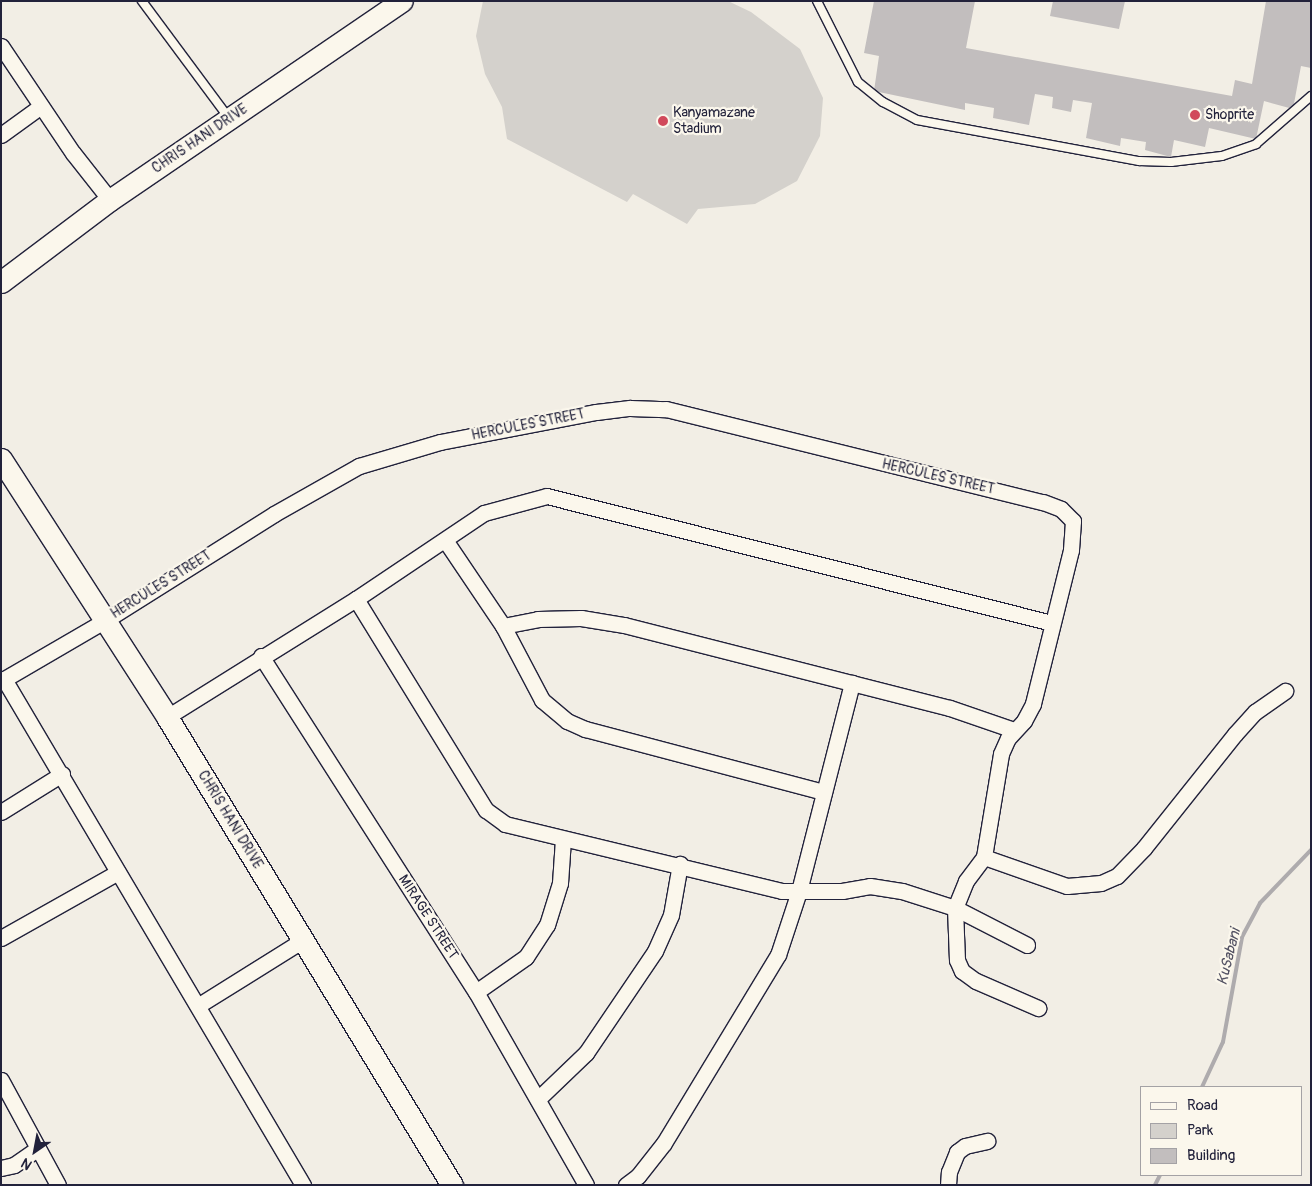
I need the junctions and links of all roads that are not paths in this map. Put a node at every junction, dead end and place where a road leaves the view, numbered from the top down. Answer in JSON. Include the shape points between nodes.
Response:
{"nodes":[{"id":1,"x":142,"y":1,"type":"edge"},
{"id":2,"x":402,"y":1,"type":"edge"},
{"id":3,"x":817,"y":1,"type":"edge"},
{"id":4,"x":381,"y":7,"type":"edge"},
{"id":5,"x":1,"y":46,"type":"edge"},
{"id":6,"x":1311,"y":96,"type":"edge"},
{"id":7,"x":41,"y":106,"type":"junction"},
{"id":8,"x":229,"y":119,"type":"junction"},
{"id":9,"x":1,"y":134,"type":"edge"},
{"id":10,"x":110,"y":200,"type":"junction"},
{"id":11,"x":1,"y":282,"type":"edge"},
{"id":12,"x":1,"y":459,"type":"edge"},
{"id":13,"x":445,"y":540,"type":"junction"},
{"id":14,"x":356,"y":599,"type":"junction"},
{"id":15,"x":106,"y":620,"type":"junction"},
{"id":16,"x":1052,"y":623,"type":"junction"},
{"id":17,"x":503,"y":626,"type":"junction"},
{"id":18,"x":261,"y":656,"type":"junction"},
{"id":19,"x":3,"y":680,"type":"edge"},
{"id":20,"x":852,"y":683,"type":"junction"},
{"id":21,"x":1285,"y":691,"type":"dead end"},
{"id":22,"x":167,"y":717,"type":"junction"},
{"id":23,"x":1014,"y":730,"type":"junction"},
{"id":24,"x":62,"y":774,"type":"junction"},
{"id":25,"x":824,"y":792,"type":"junction"},
{"id":26,"x":1,"y":812,"type":"edge"},
{"id":27,"x":563,"y":839,"type":"junction"},
{"id":28,"x":984,"y":857,"type":"junction"},
{"id":29,"x":680,"y":864,"type":"junction"},
{"id":30,"x":118,"y":872,"type":"junction"},
{"id":31,"x":799,"y":891,"type":"junction"},
{"id":32,"x":955,"y":908,"type":"junction"},
{"id":33,"x":1,"y":938,"type":"edge"},
{"id":34,"x":303,"y":940,"type":"junction"},
{"id":35,"x":1027,"y":945,"type":"dead end"},
{"id":36,"x":476,"y":992,"type":"junction"},
{"id":37,"x":199,"y":1005,"type":"junction"},
{"id":38,"x":1038,"y":1008,"type":"dead end"},
{"id":39,"x":1,"y":1080,"type":"edge"},
{"id":40,"x":539,"y":1098,"type":"junction"},
{"id":41,"x":987,"y":1141,"type":"dead end"},
{"id":42,"x":38,"y":1148,"type":"junction"},
{"id":43,"x":1,"y":1168,"type":"edge"},
{"id":44,"x":58,"y":1185,"type":"edge"},
{"id":45,"x":303,"y":1185,"type":"edge"},
{"id":46,"x":452,"y":1185,"type":"edge"},
{"id":47,"x":586,"y":1185,"type":"edge"},
{"id":48,"x":626,"y":1185,"type":"edge"},
{"id":49,"x":948,"y":1185,"type":"edge"}],
"edges":[{"from":1,"to":8,"type":"lane"},
{"from":2,"to":4,"type":"street","name":"CHRIS HANI DRIVE"},
{"from":3,"to":6,"type":"lane","via":[[858,82],[882,102],[917,120],[1139,161],[1171,162],[1222,156],[1256,144]]},
{"from":4,"to":8,"type":"street","name":"CHRIS HANI DRIVE"},
{"from":5,"to":7,"type":"street"},
{"from":7,"to":9,"type":"street"},
{"from":7,"to":10,"type":"street"},
{"from":8,"to":10,"type":"street","name":"CHRIS HANI DRIVE"},
{"from":10,"to":11,"type":"street","name":"CHRIS HANI DRIVE"},
{"from":12,"to":15,"type":"street","name":"CHRIS HANI DRIVE"},
{"from":13,"to":14,"type":"street"},
{"from":13,"to":16,"type":"street","via":[[484,513],[547,496]]},
{"from":13,"to":17,"type":"street"},
{"from":14,"to":18,"type":"street"},
{"from":14,"to":27,"type":"street","via":[[486,810],[505,824]]},
{"from":15,"to":16,"type":"street","name":"HERCULES STREET","via":[[274,514],[359,466],[478,434],[630,408],[666,410],[1061,509],[1073,521],[1073,534]]},
{"from":15,"to":19,"type":"street","name":"HERCULES STREET"},
{"from":15,"to":22,"type":"street","name":"CHRIS HANI DRIVE"},
{"from":16,"to":23,"type":"street","name":"HERCULES STREET","via":[[1033,704],[1024,721]]},
{"from":17,"to":20,"type":"street","via":[[538,618],[598,620]]},
{"from":17,"to":25,"type":"street","via":[[542,700],[567,722]]},
{"from":18,"to":22,"type":"street"},
{"from":18,"to":36,"type":"street","name":"MIRAGE STREET"},
{"from":19,"to":24,"type":"street"},
{"from":20,"to":23,"type":"street","via":[[950,708]]},
{"from":20,"to":25,"type":"street"},
{"from":21,"to":28,"type":"street","via":[[1255,712],[1234,734],[1144,848],[1117,876],[1101,883],[1067,886]]},
{"from":22,"to":34,"type":"street","name":"CHRIS HANI DRIVE"},
{"from":23,"to":28,"type":"street","name":"HERCULES STREET","via":[[1001,754]]},
{"from":24,"to":26,"type":"street"},
{"from":24,"to":30,"type":"street"},
{"from":25,"to":31,"type":"street"},
{"from":27,"to":29,"type":"street"},
{"from":27,"to":36,"type":"street","via":[[560,883],[547,925],[526,956]]},
{"from":28,"to":32,"type":"street","via":[[966,881]]},
{"from":29,"to":31,"type":"street","via":[[765,888]]},
{"from":29,"to":40,"type":"street","via":[[671,915],[655,951],[586,1053]]},
{"from":30,"to":33,"type":"street"},
{"from":30,"to":37,"type":"street"},
{"from":31,"to":32,"type":"street","via":[[883,887],[923,896]]},
{"from":31,"to":48,"type":"street","via":[[781,946],[761,987],[664,1143],[638,1176]]},
{"from":32,"to":35,"type":"street"},
{"from":32,"to":38,"type":"street","via":[[957,960],[962,971],[976,981]]},
{"from":34,"to":37,"type":"street"},
{"from":34,"to":46,"type":"street","name":"CHRIS HANI DRIVE"},
{"from":36,"to":40,"type":"street","name":"MIRAGE STREET"},
{"from":37,"to":45,"type":"street"},
{"from":39,"to":42,"type":"street"},
{"from":40,"to":47,"type":"street","name":"MIRAGE STREET"},
{"from":41,"to":49,"type":"street","via":[[965,1146],[958,1152],[949,1172]]},
{"from":42,"to":43,"type":"street","via":[[14,1165]]},
{"from":42,"to":44,"type":"street"}]}
